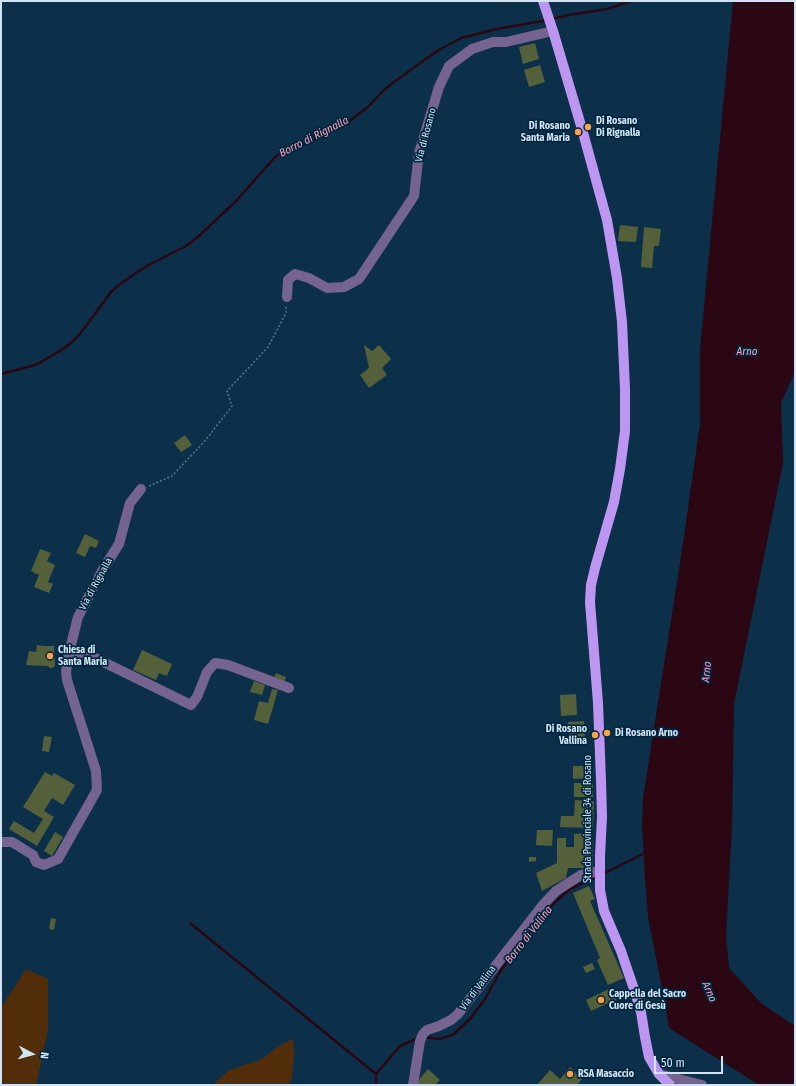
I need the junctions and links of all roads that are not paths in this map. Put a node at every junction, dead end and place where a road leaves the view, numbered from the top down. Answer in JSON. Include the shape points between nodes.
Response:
{"nodes":[{"id":1,"x":543,"y":1,"type":"edge"},
{"id":2,"x":550,"y":23,"type":"junction"},
{"id":3,"x":287,"y":297,"type":"road end"},
{"id":4,"x":141,"y":489,"type":"road end"},
{"id":5,"x":69,"y":653,"type":"junction"},
{"id":6,"x":289,"y":688,"type":"dead end"},
{"id":7,"x":1,"y":842,"type":"edge"},
{"id":8,"x":600,"y":875,"type":"junction"},
{"id":9,"x":659,"y":1074,"type":"junction"},
{"id":10,"x":413,"y":1085,"type":"edge"},
{"id":11,"x":670,"y":1085,"type":"edge"},
{"id":12,"x":702,"y":1085,"type":"edge"}],
"edges":[{"from":1,"to":2,"type":"main road","name":"Strada Provinciale 34 di Rosano"},
{"from":2,"to":3,"type":"street","name":"Via di Rosano","via":[[506,42],[493,42],[472,49],[449,66],[439,87],[419,153],[414,196],[359,279],[344,287],[327,288],[295,274],[288,280]]},
{"from":2,"to":8,"type":"main road","name":"Strada Provinciale 34 di Rosano","via":[[607,220],[622,322],[625,431],[614,502],[595,568],[590,602],[601,780]]},
{"from":4,"to":5,"type":"street","name":"Via di Rignalla","via":[[130,503],[120,544],[102,571],[78,617]]},
{"from":5,"to":6,"type":"street","via":[[85,653],[191,705],[207,672],[215,663],[228,665]]},
{"from":5,"to":7,"type":"street","name":"Via di Rignalla","via":[[67,680],[96,771],[97,790],[58,859],[44,865],[36,862],[33,855],[12,842]]},
{"from":8,"to":9,"type":"main road","name":"Strada Provinciale 34 di Rosano","via":[[604,911],[632,981],[641,1012],[649,1057]]},
{"from":8,"to":10,"type":"street","name":"Via di Vallina","via":[[581,875],[556,891],[458,1014],[451,1020],[427,1030],[421,1038]]},
{"from":9,"to":11,"type":"main road","name":"Strada Provinciale 34 di Rosano"},
{"from":9,"to":12,"type":"street"}]}
